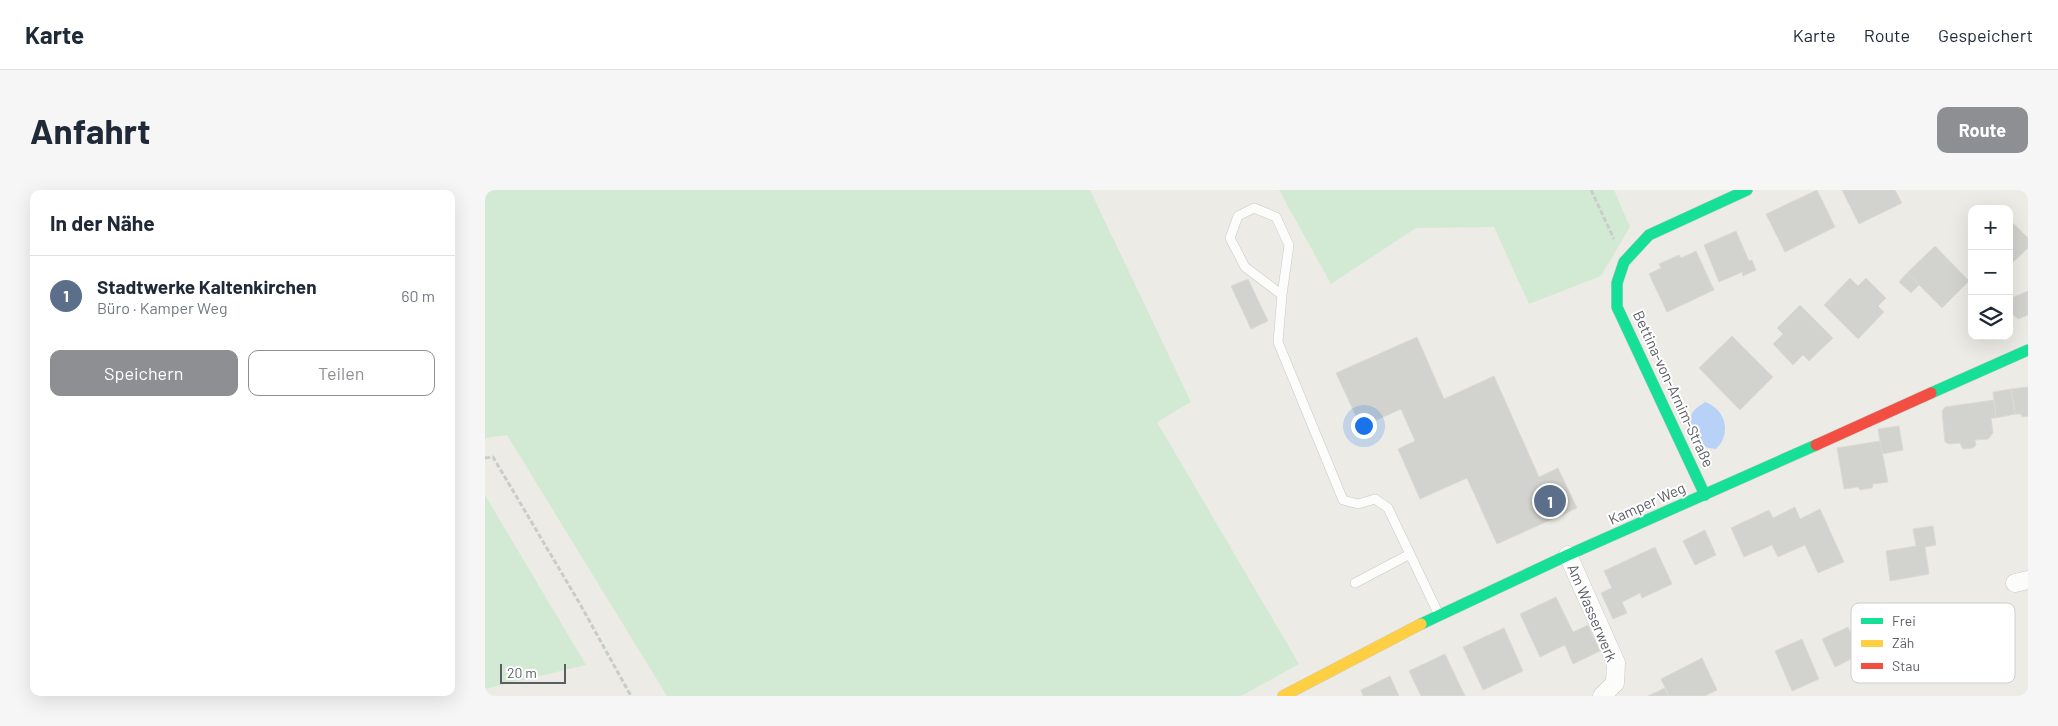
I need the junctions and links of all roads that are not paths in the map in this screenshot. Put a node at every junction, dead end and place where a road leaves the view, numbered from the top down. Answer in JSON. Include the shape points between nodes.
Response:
{"nodes":[{"id":1,"x":1747,"y":190,"type":"edge"},
{"id":2,"x":1282,"y":295,"type":"junction"},
{"id":3,"x":2028,"y":350,"type":"edge"},
{"id":4,"x":1705,"y":494,"type":"junction"},
{"id":5,"x":1410,"y":554,"type":"junction"},
{"id":6,"x":1568,"y":555,"type":"junction"},
{"id":7,"x":1355,"y":583,"type":"dead end"},
{"id":8,"x":1439,"y":615,"type":"junction"},
{"id":9,"x":1283,"y":696,"type":"edge"},
{"id":10,"x":1602,"y":696,"type":"edge"}],
"edges":[{"from":1,"to":4,"type":"street","name":"Bettina-von-Arnim-Straße","via":[[1649,234],[1624,262],[1617,283],[1617,307]]},
{"from":2,"to":2,"type":"lane","via":[[1245,267],[1230,238],[1238,216],[1254,208],[1276,217],[1289,245]]},
{"from":2,"to":5,"type":"lane","via":[[1277,342],[1343,500],[1358,504],[1375,499],[1388,508]]},
{"from":3,"to":4,"type":"street","name":"Kamper Weg"},
{"from":4,"to":6,"type":"street","name":"Kamper Weg"},
{"from":5,"to":7,"type":"lane"},
{"from":5,"to":8,"type":"lane"},
{"from":6,"to":8,"type":"street","name":"Kamper Weg"},
{"from":6,"to":10,"type":"street","name":"Am Wasserwerk","via":[[1616,663],[1615,683]]},
{"from":8,"to":9,"type":"street","name":"Kamper Weg"}]}
